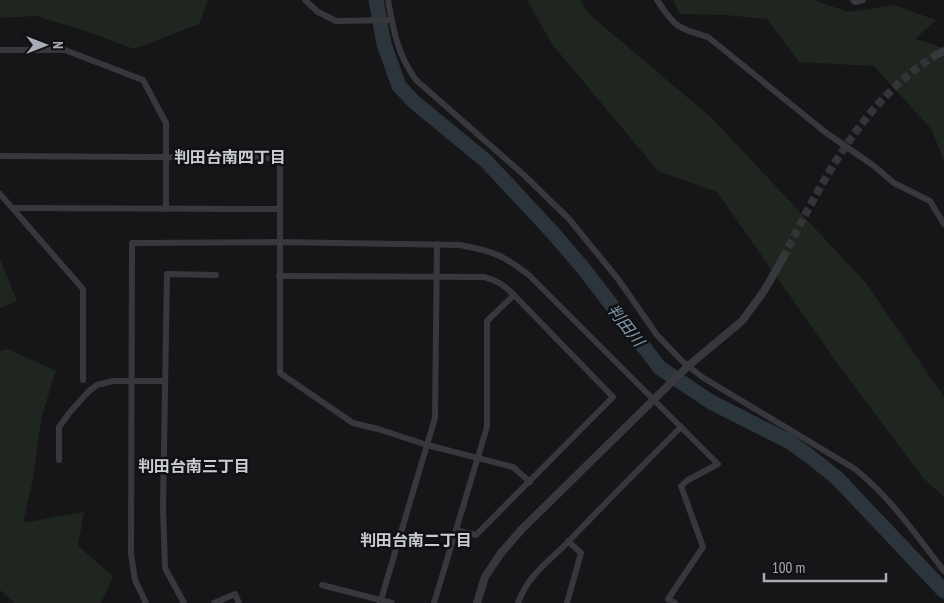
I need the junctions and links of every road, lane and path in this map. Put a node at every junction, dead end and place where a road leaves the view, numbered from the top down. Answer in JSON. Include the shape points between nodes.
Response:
{"nodes":[{"id":1,"x":305,"y":0,"type":"edge"},
{"id":2,"x":388,"y":0,"type":"edge"},
{"id":3,"x":657,"y":0,"type":"edge"},
{"id":4,"x":853,"y":0,"type":"edge"},
{"id":5,"x":863,"y":0,"type":"edge"},
{"id":6,"x":389,"y":21,"type":"junction"},
{"id":7,"x":0,"y":50,"type":"edge"},
{"id":8,"x":944,"y":51,"type":"edge"},
{"id":9,"x":936,"y":55,"type":"tunnel mouth"},
{"id":10,"x":0,"y":156,"type":"edge"},
{"id":11,"x":166,"y":157,"type":"junction"},
{"id":12,"x":0,"y":194,"type":"edge"},
{"id":13,"x":13,"y":208,"type":"junction"},
{"id":14,"x":166,"y":209,"type":"junction"},
{"id":15,"x":279,"y":209,"type":"junction"},
{"id":16,"x":944,"y":224,"type":"edge"},
{"id":17,"x":279,"y":242,"type":"junction"},
{"id":18,"x":437,"y":244,"type":"junction"},
{"id":19,"x":783,"y":258,"type":"tunnel mouth"},
{"id":20,"x":216,"y":275,"type":"dead end"},
{"id":21,"x":279,"y":276,"type":"junction"},
{"id":22,"x":436,"y":277,"type":"junction"},
{"id":23,"x":514,"y":295,"type":"junction"},
{"id":24,"x":686,"y":368,"type":"junction"},
{"id":25,"x":83,"y":380,"type":"dead end"},
{"id":26,"x":132,"y":381,"type":"junction"},
{"id":27,"x":165,"y":381,"type":"junction"},
{"id":28,"x":654,"y":400,"type":"junction"},
{"id":29,"x":680,"y":427,"type":"junction"},
{"id":30,"x":428,"y":445,"type":"junction"},
{"id":31,"x":478,"y":457,"type":"junction"},
{"id":32,"x":59,"y":460,"type":"dead end"},
{"id":33,"x":530,"y":482,"type":"junction"},
{"id":34,"x":456,"y":530,"type":"junction"},
{"id":35,"x":568,"y":541,"type":"junction"},
{"id":36,"x":944,"y":571,"type":"edge"},
{"id":37,"x":322,"y":585,"type":"dead end"},
{"id":38,"x":381,"y":602,"type":"edge"},
{"id":39,"x":146,"y":603,"type":"edge"},
{"id":40,"x":184,"y":603,"type":"edge"},
{"id":41,"x":214,"y":603,"type":"edge"},
{"id":42,"x":239,"y":603,"type":"edge"},
{"id":43,"x":392,"y":603,"type":"edge"},
{"id":44,"x":434,"y":603,"type":"edge"},
{"id":45,"x":477,"y":603,"type":"edge"},
{"id":46,"x":518,"y":603,"type":"edge"},
{"id":47,"x":567,"y":603,"type":"edge"},
{"id":48,"x":674,"y":603,"type":"edge"}],
"edges":[{"from":1,"to":6,"type":"street","via":[[318,12],[336,21]]},
{"from":2,"to":6,"type":"street"},
{"from":3,"to":16,"type":"street","via":[[671,22],[684,30],[708,37],[894,183],[926,198]]},
{"from":4,"to":5,"type":"street"},
{"from":6,"to":24,"type":"street","via":[[407,69],[416,80],[569,218],[657,335]]},
{"from":7,"to":11,"type":"street","via":[[65,50],[143,80],[166,123]]},
{"from":8,"to":9,"type":"street"},
{"from":10,"to":11,"type":"street"},
{"from":11,"to":14,"type":"street"},
{"from":11,"to":15,"type":"street","via":[[280,158]]},
{"from":12,"to":13,"type":"street"},
{"from":13,"to":14,"type":"street"},
{"from":13,"to":25,"type":"street","via":[[83,289]]},
{"from":14,"to":15,"type":"street"},
{"from":15,"to":17,"type":"street"},
{"from":17,"to":18,"type":"street"},
{"from":17,"to":21,"type":"street"},
{"from":17,"to":26,"type":"street","via":[[132,243]]},
{"from":18,"to":22,"type":"street"},
{"from":18,"to":28,"type":"street","via":[[485,249],[510,260]]},
{"from":19,"to":24,"type":"street","via":[[742,321]]},
{"from":20,"to":27,"type":"street","via":[[167,274]]},
{"from":21,"to":22,"type":"street"},
{"from":21,"to":30,"type":"street","via":[[280,372],[353,423]]},
{"from":22,"to":23,"type":"street","via":[[494,279]]},
{"from":22,"to":30,"type":"street","via":[[435,418]]},
{"from":23,"to":31,"type":"street","via":[[487,321],[487,427]]},
{"from":23,"to":33,"type":"street","via":[[613,397]]},
{"from":24,"to":28,"type":"street"},
{"from":24,"to":36,"type":"street","via":[[855,469],[900,512]]},
{"from":26,"to":27,"type":"street"},
{"from":26,"to":32,"type":"street","via":[[113,380],[89,391],[59,427]]},
{"from":26,"to":39,"type":"street","via":[[131,554],[135,580]]},
{"from":27,"to":40,"type":"street","via":[[165,568]]},
{"from":28,"to":29,"type":"street"},
{"from":28,"to":45,"type":"street","via":[[501,552],[486,577]]},
{"from":29,"to":35,"type":"street"},
{"from":29,"to":48,"type":"street","via":[[718,464],[681,486],[703,547],[668,598]]},
{"from":30,"to":31,"type":"street"},
{"from":30,"to":38,"type":"street"},
{"from":31,"to":33,"type":"street","via":[[513,467]]},
{"from":31,"to":34,"type":"street"},
{"from":33,"to":34,"type":"street","via":[[476,535]]},
{"from":34,"to":44,"type":"street"},
{"from":35,"to":46,"type":"street","via":[[528,580]]},
{"from":35,"to":47,"type":"street","via":[[581,553]]},
{"from":37,"to":38,"type":"street"},
{"from":38,"to":43,"type":"street"},
{"from":41,"to":42,"type":"street","via":[[234,594]]}]}
